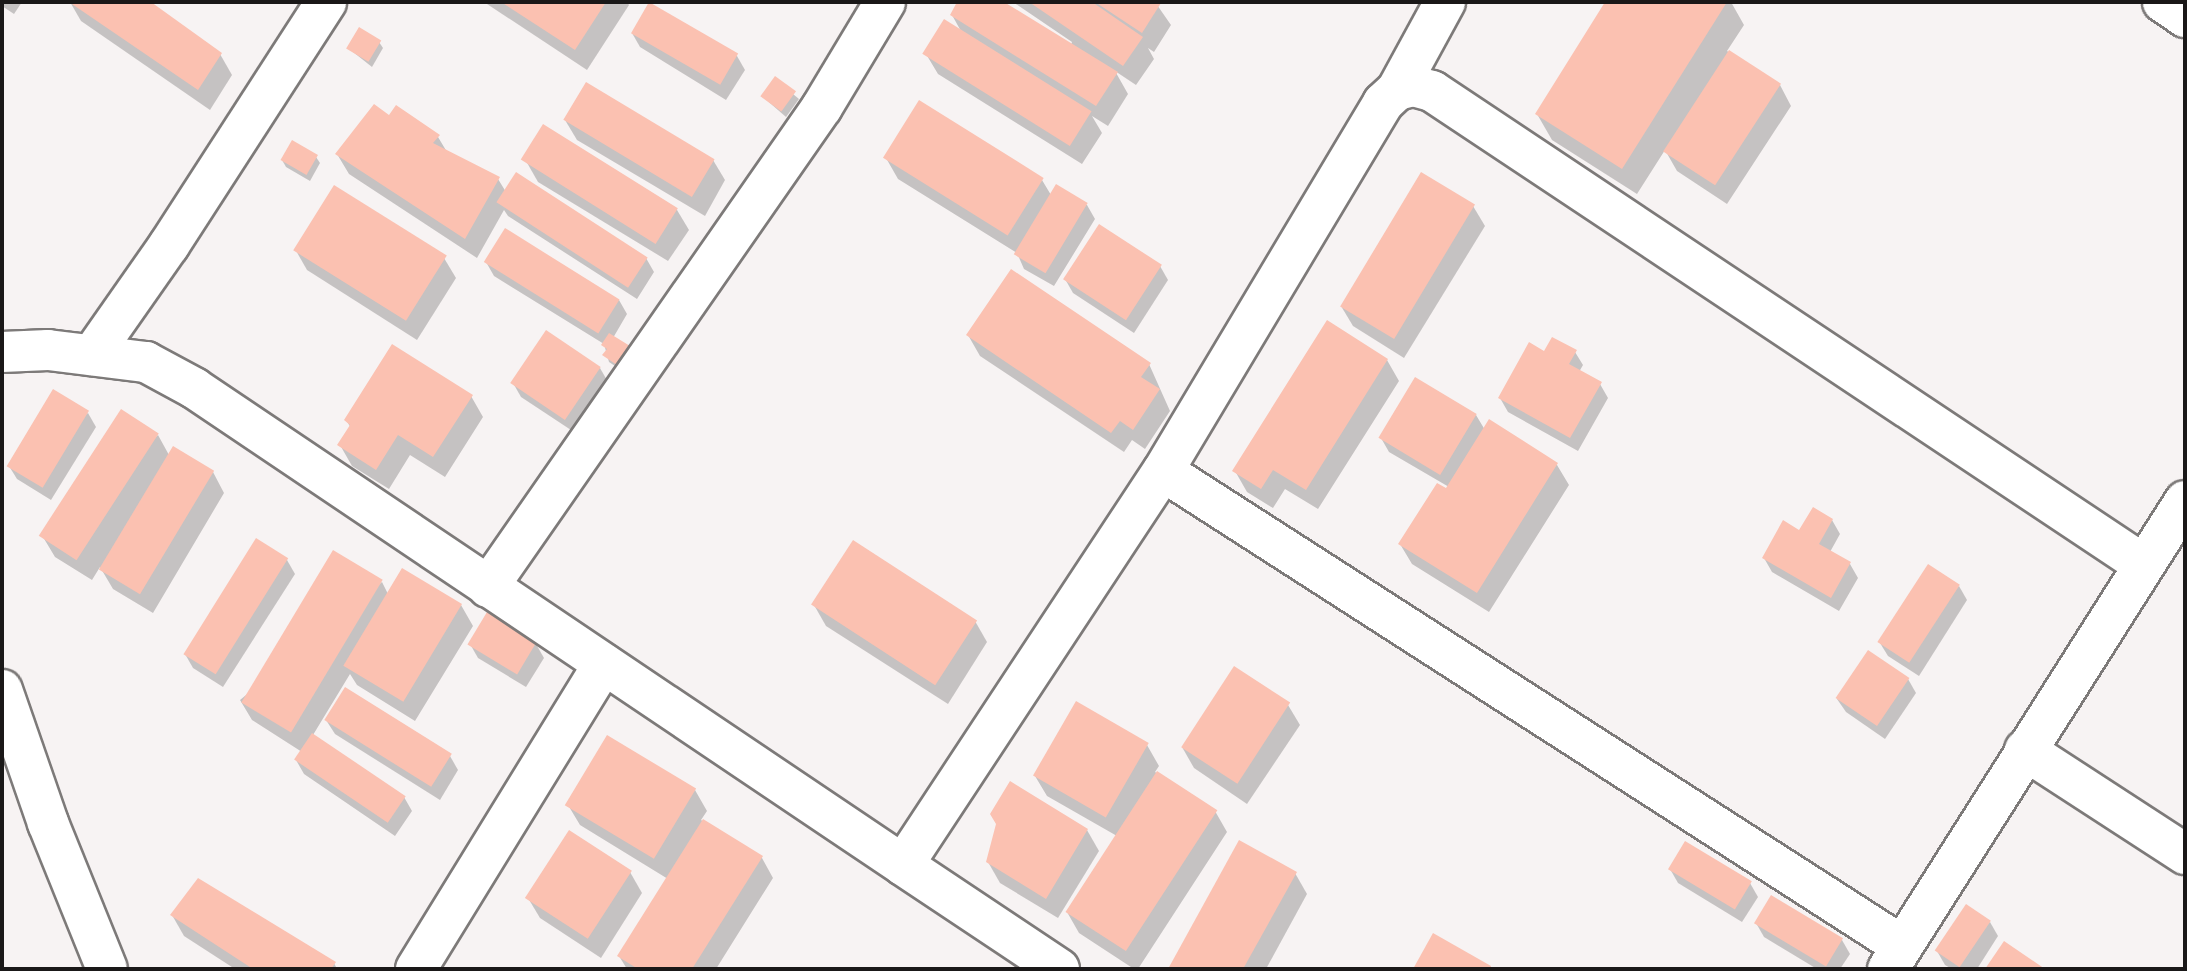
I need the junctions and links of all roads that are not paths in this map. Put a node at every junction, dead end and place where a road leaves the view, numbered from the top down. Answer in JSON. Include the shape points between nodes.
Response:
{"nodes":[{"id":1,"x":326,"y":2,"type":"edge"},
{"id":2,"x":885,"y":2,"type":"edge"},
{"id":3,"x":1445,"y":2,"type":"edge"},
{"id":4,"x":2163,"y":2,"type":"edge"},
{"id":5,"x":2185,"y":17,"type":"edge"},
{"id":6,"x":1397,"y":90,"type":"junction"},
{"id":7,"x":2,"y":352,"type":"edge"},
{"id":8,"x":92,"y":355,"type":"junction"},
{"id":9,"x":1163,"y":471,"type":"junction"},
{"id":10,"x":2185,"y":501,"type":"edge"},
{"id":11,"x":2144,"y":565,"type":"junction"},
{"id":12,"x":488,"y":587,"type":"junction"},
{"id":13,"x":604,"y":664,"type":"junction"},
{"id":14,"x":2,"y":690,"type":"edge"},
{"id":15,"x":2025,"y":750,"type":"junction"},
{"id":16,"x":2185,"y":854,"type":"edge"},
{"id":17,"x":903,"y":865,"type":"junction"},
{"id":18,"x":1895,"y":958,"type":"edge"},
{"id":19,"x":107,"y":969,"type":"edge"},
{"id":20,"x":416,"y":969,"type":"edge"},
{"id":21,"x":1059,"y":969,"type":"edge"}],
"edges":[{"from":1,"to":8,"type":"street"},
{"from":2,"to":12,"type":"street","via":[[822,107]]},
{"from":3,"to":6,"type":"street"},
{"from":4,"to":5,"type":"street"},
{"from":6,"to":9,"type":"street","via":[[1383,103]]},
{"from":6,"to":11,"type":"street","via":[[1413,86],[1432,91]]},
{"from":7,"to":8,"type":"street"},
{"from":8,"to":12,"type":"street","via":[[146,362],[194,388]]},
{"from":9,"to":17,"type":"street"},
{"from":9,"to":18,"type":"street"},
{"from":10,"to":11,"type":"street"},
{"from":11,"to":15,"type":"street"},
{"from":12,"to":13,"type":"street"},
{"from":13,"to":17,"type":"street"},
{"from":13,"to":20,"type":"street"},
{"from":14,"to":19,"type":"street"},
{"from":15,"to":16,"type":"street"},
{"from":15,"to":18,"type":"street"},
{"from":17,"to":21,"type":"street"}]}
